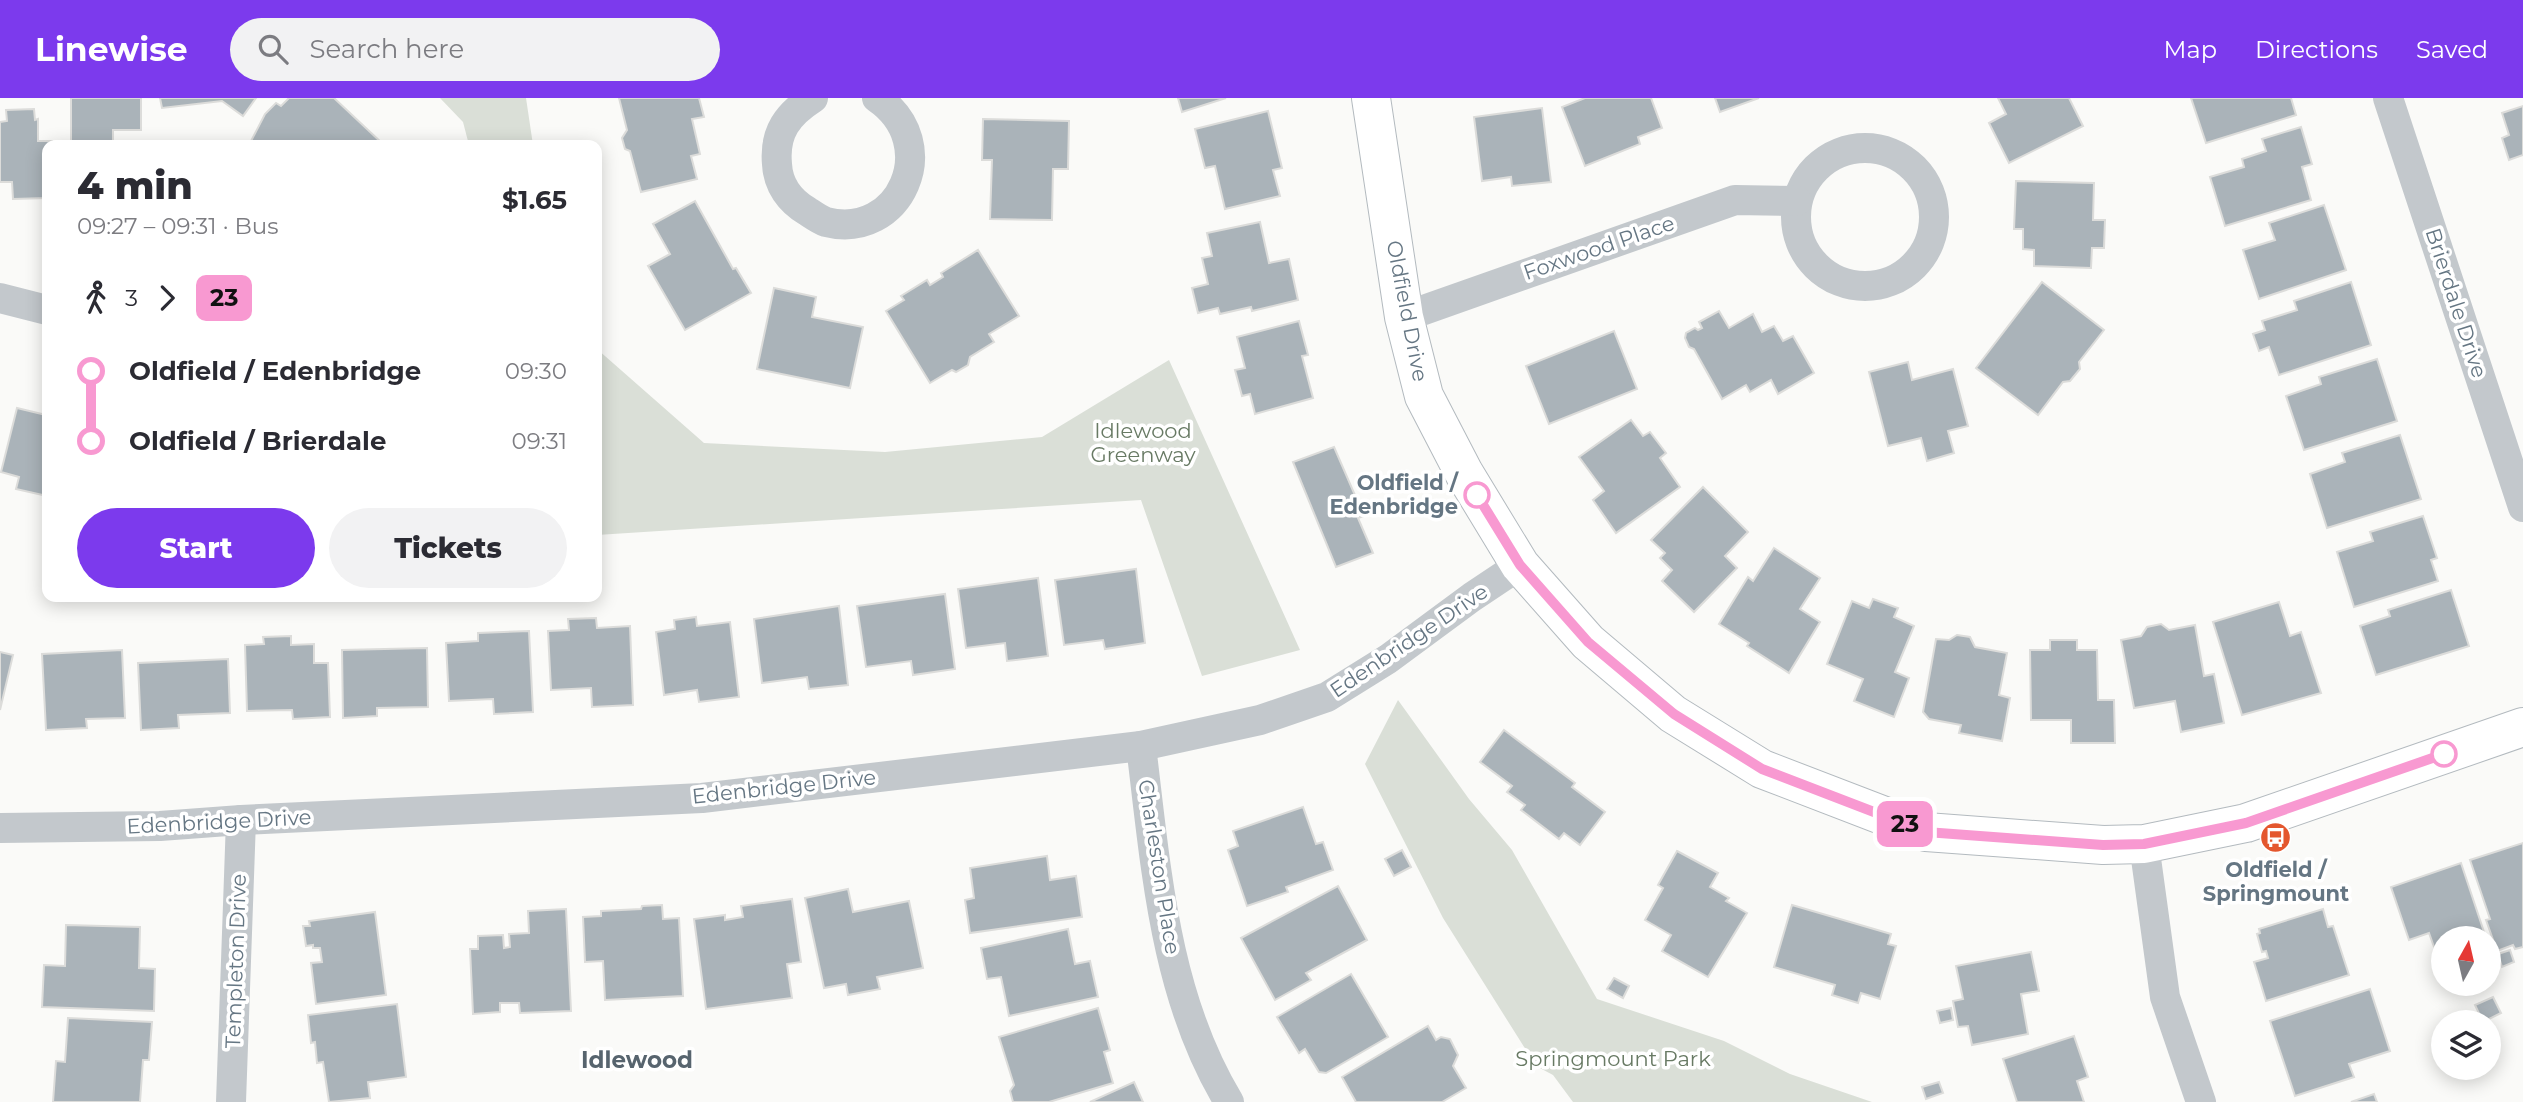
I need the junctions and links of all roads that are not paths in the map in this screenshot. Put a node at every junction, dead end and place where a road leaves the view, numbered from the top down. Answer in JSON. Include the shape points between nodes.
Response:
{"nodes":[{"id":1,"x":813,"y":98,"type":"edge"},
{"id":2,"x":877,"y":98,"type":"edge"},
{"id":3,"x":1371,"y":98,"type":"edge"},
{"id":4,"x":2388,"y":98,"type":"edge"},
{"id":5,"x":1797,"y":201,"type":"junction"},
{"id":6,"x":0,"y":298,"type":"edge"},
{"id":7,"x":42,"y":309,"type":"edge"},
{"id":8,"x":1404,"y":317,"type":"junction"},
{"id":9,"x":2523,"y":508,"type":"edge"},
{"id":10,"x":1520,"y":565,"type":"junction"},
{"id":11,"x":2523,"y":727,"type":"edge"},
{"id":12,"x":1141,"y":746,"type":"junction"},
{"id":13,"x":241,"y":820,"type":"junction"},
{"id":14,"x":0,"y":828,"type":"edge"},
{"id":15,"x":2144,"y":844,"type":"junction"},
{"id":16,"x":231,"y":1102,"type":"edge"},
{"id":17,"x":1229,"y":1102,"type":"edge"},
{"id":18,"x":2201,"y":1102,"type":"edge"}],
"edges":[{"from":1,"to":2,"type":"street","via":[[793,111],[780,131],[777,173],[796,205],[825,221],[849,224],[885,210],[907,181],[909,139],[891,108]]},
{"from":3,"to":8,"type":"street","name":"Oldfield Drive"},
{"from":4,"to":9,"type":"street","name":"Brierdale Drive"},
{"from":5,"to":5,"type":"street","via":[[1796,225],[1802,247],[1816,267],[1842,283],[1866,287],[1903,275],[1921,259],[1932,236],[1934,211],[1927,187],[1913,167],[1877,148],[1850,149],[1828,158],[1810,174]]},
{"from":5,"to":8,"type":"street","name":"Foxwood Place","via":[[1735,200]]},
{"from":6,"to":7,"type":"street"},
{"from":8,"to":10,"type":"street","name":"Oldfield Drive","via":[[1424,396]]},
{"from":10,"to":12,"type":"street","name":"Edenbridge Drive","via":[[1326,697],[1260,720]]},
{"from":10,"to":15,"type":"street","name":"Oldfield Drive","via":[[1588,642],[1674,714],[1762,769],[1926,832]]},
{"from":11,"to":15,"type":"street","name":"Oldfield Drive","via":[[2246,823]]},
{"from":12,"to":13,"type":"street","name":"Edenbridge Drive","via":[[702,798]]},
{"from":12,"to":17,"type":"street","name":"Charleston Place","via":[[1160,899],[1180,991],[1212,1075]]},
{"from":13,"to":14,"type":"street","name":"Edenbridge Drive","via":[[93,829]]},
{"from":13,"to":16,"type":"street","name":"Templeton Drive"},
{"from":15,"to":18,"type":"street","via":[[2165,997]]}]}
